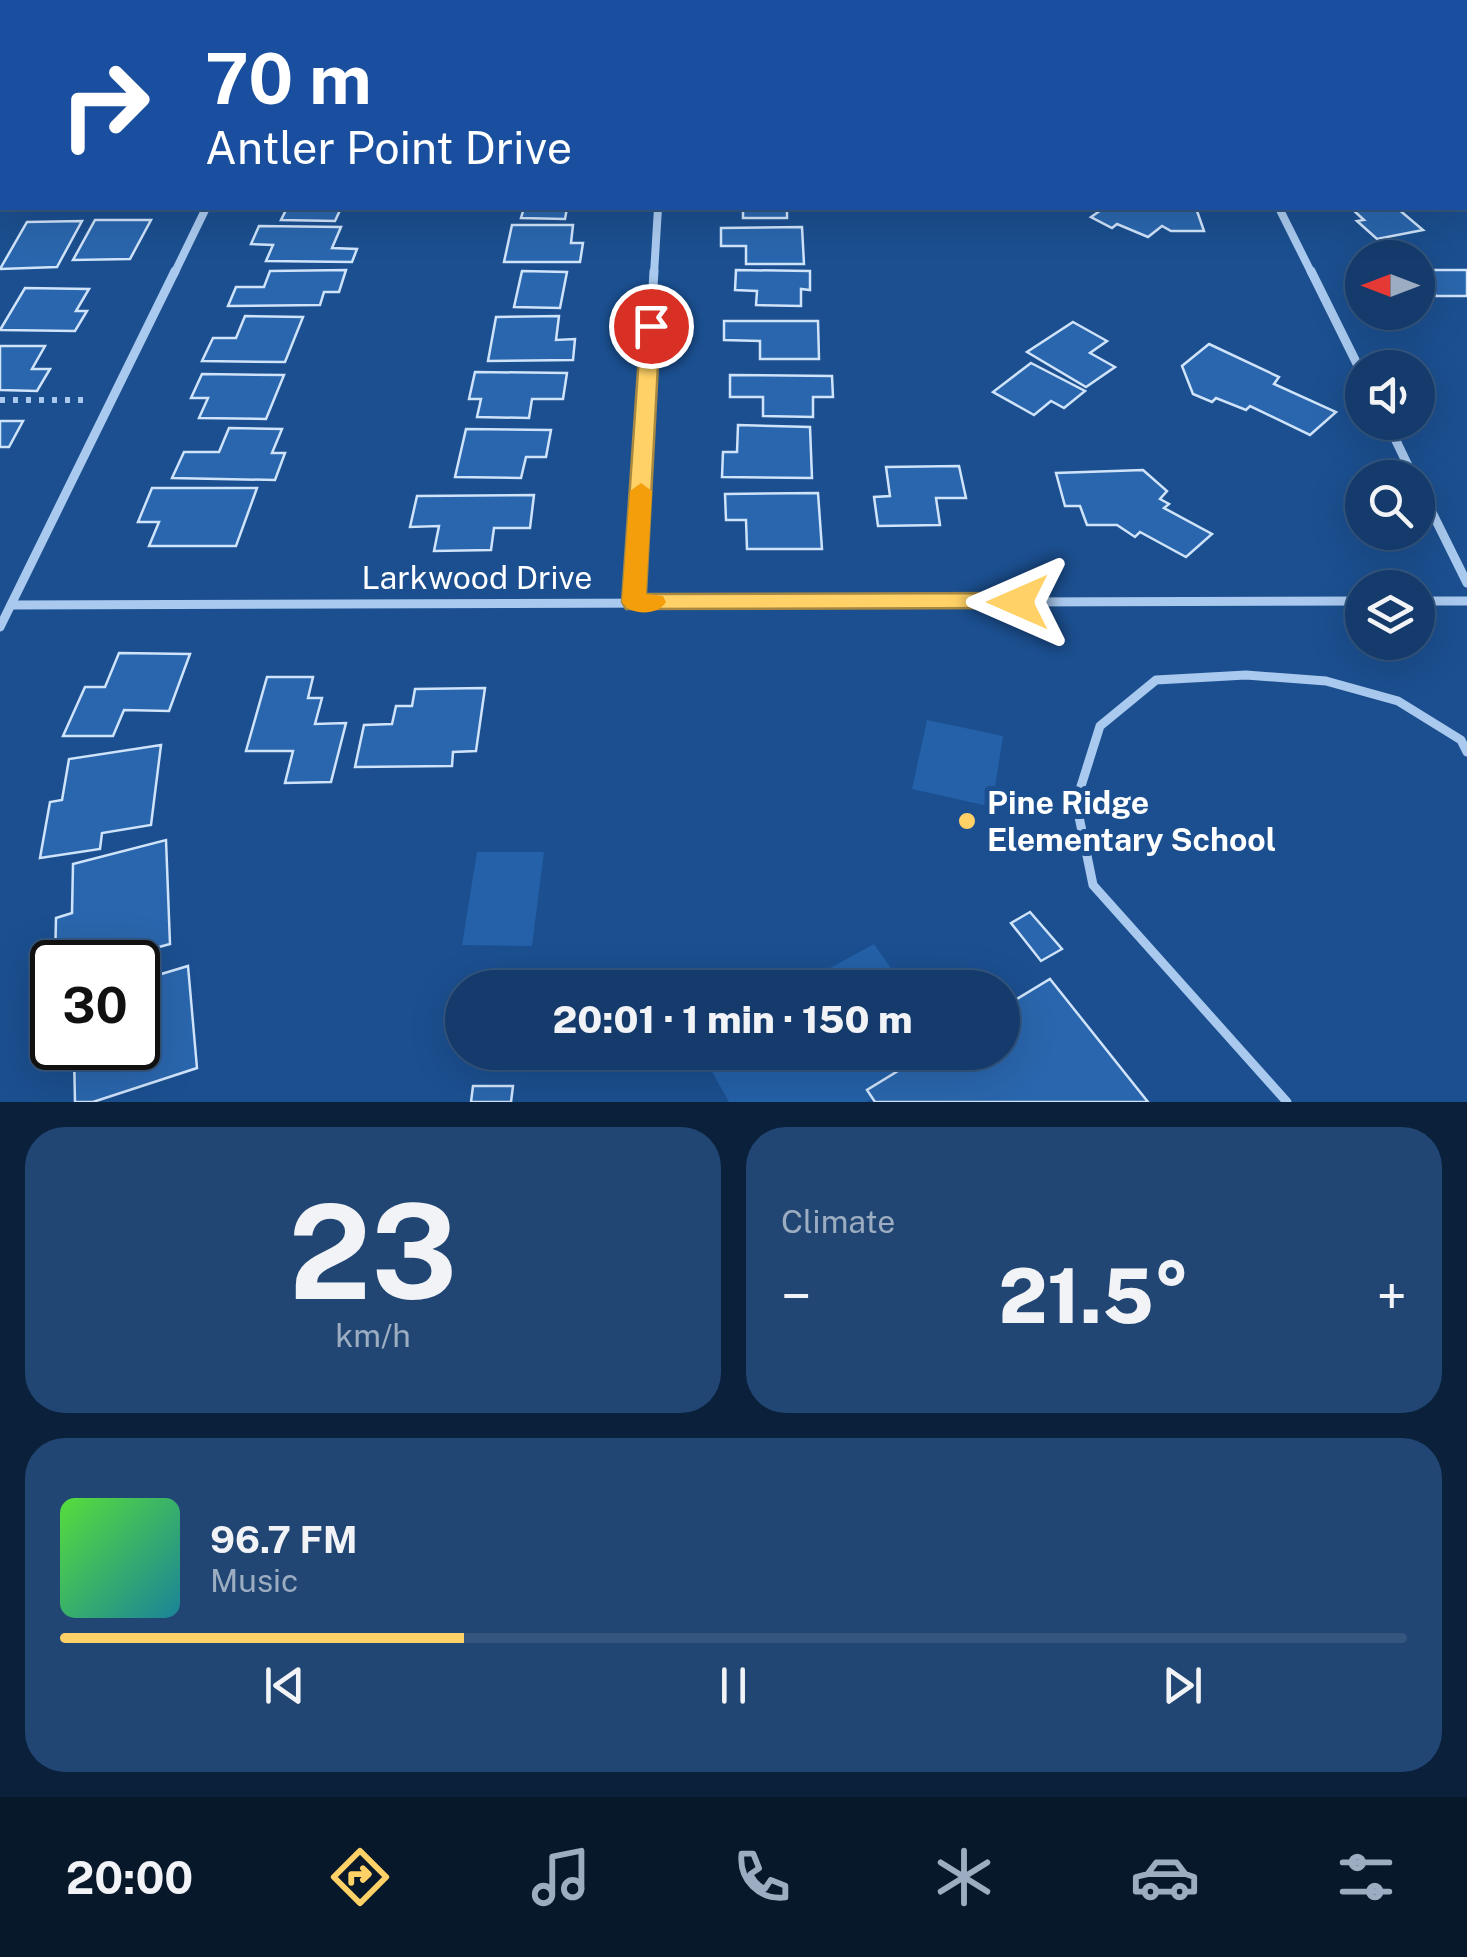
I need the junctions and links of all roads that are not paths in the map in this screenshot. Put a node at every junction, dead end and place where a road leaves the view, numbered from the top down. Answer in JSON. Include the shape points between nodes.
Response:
{"nodes":[{"id":1,"x":205,"y":210,"type":"edge"},
{"id":2,"x":658,"y":210,"type":"edge"},
{"id":3,"x":1281,"y":210,"type":"edge"},
{"id":4,"x":1350,"y":350,"type":"edge"},
{"id":5,"x":1435,"y":519,"type":"edge"},
{"id":6,"x":1467,"y":583,"type":"edge"},
{"id":7,"x":1467,"y":600,"type":"edge"},
{"id":8,"x":1345,"y":601,"type":"edge"},
{"id":9,"x":1435,"y":601,"type":"edge"},
{"id":10,"x":634,"y":602,"type":"junction"},
{"id":11,"x":12,"y":605,"type":"junction"},
{"id":12,"x":0,"y":627,"type":"edge"},
{"id":13,"x":1467,"y":752,"type":"edge"},
{"id":14,"x":1287,"y":1102,"type":"edge"}],
"edges":[{"from":1,"to":11,"type":"street"},
{"from":2,"to":10,"type":"street"},
{"from":3,"to":4,"type":"street"},
{"from":5,"to":6,"type":"street"},
{"from":7,"to":9,"type":"street"},
{"from":8,"to":10,"type":"street","name":"Larkwood Drive"},
{"from":10,"to":11,"type":"street","name":"Larkwood Drive"},
{"from":11,"to":12,"type":"street"},
{"from":13,"to":14,"type":"lane","via":[[1461,740],[1398,700],[1326,681],[1246,675],[1156,680],[1100,726],[1076,802],[1094,885]]}]}
